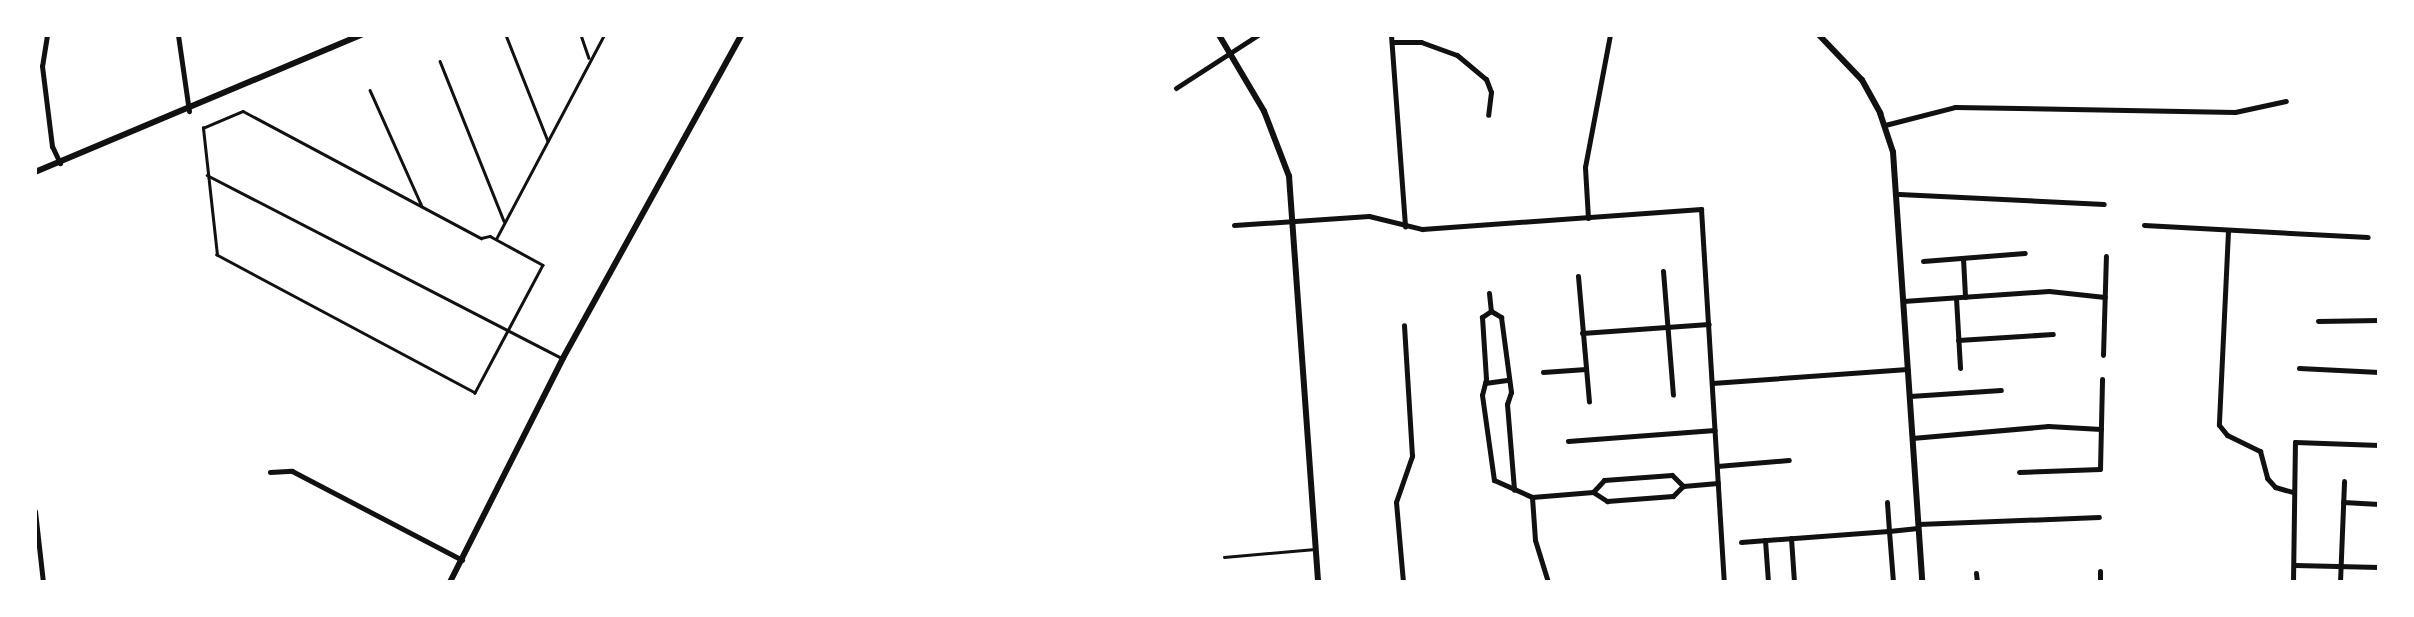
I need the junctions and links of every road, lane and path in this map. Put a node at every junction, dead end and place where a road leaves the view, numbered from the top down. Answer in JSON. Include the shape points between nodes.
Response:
{"nodes":[{"id":1,"x":47,"y":35,"type":"edge"},
{"id":2,"x":178,"y":35,"type":"edge"},
{"id":3,"x":339,"y":35,"type":"edge"},
{"id":4,"x":361,"y":35,"type":"edge"},
{"id":5,"x":506,"y":35,"type":"edge"},
{"id":6,"x":581,"y":35,"type":"edge"},
{"id":7,"x":604,"y":35,"type":"edge"},
{"id":8,"x":741,"y":35,"type":"edge"},
{"id":9,"x":1219,"y":35,"type":"edge"},
{"id":10,"x":1258,"y":35,"type":"edge"},
{"id":11,"x":1610,"y":35,"type":"edge"},
{"id":12,"x":1818,"y":35,"type":"edge"},
{"id":13,"x":1392,"y":38,"type":"edge"},
{"id":14,"x":340,"y":44,"type":"junction"},
{"id":15,"x":1231,"y":55,"type":"junction"},
{"id":16,"x":590,"y":60,"type":"junction"},
{"id":17,"x":440,"y":61,"type":"dead end"},
{"id":18,"x":1176,"y":88,"type":"dead end"},
{"id":19,"x":370,"y":90,"type":"dead end"},
{"id":20,"x":2286,"y":101,"type":"dead end"},
{"id":21,"x":189,"y":111,"type":"junction"},
{"id":22,"x":1489,"y":115,"type":"dead end"},
{"id":23,"x":1885,"y":125,"type":"junction"},
{"id":24,"x":548,"y":141,"type":"junction"},
{"id":25,"x":60,"y":163,"type":"junction"},
{"id":26,"x":35,"y":172,"type":"edge"},
{"id":27,"x":207,"y":175,"type":"junction"},
{"id":28,"x":1899,"y":194,"type":"junction"},
{"id":29,"x":2104,"y":204,"type":"dead end"},
{"id":30,"x":422,"y":205,"type":"junction"},
{"id":31,"x":1588,"y":218,"type":"junction"},
{"id":32,"x":1294,"y":220,"type":"junction"},
{"id":33,"x":505,"y":223,"type":"junction"},
{"id":34,"x":1234,"y":225,"type":"dead end"},
{"id":35,"x":2144,"y":225,"type":"dead end"},
{"id":36,"x":1405,"y":226,"type":"junction"},
{"id":37,"x":2228,"y":231,"type":"junction"},
{"id":38,"x":2368,"y":237,"type":"dead end"},
{"id":39,"x":496,"y":239,"type":"junction"},
{"id":40,"x":2025,"y":253,"type":"dead end"},
{"id":41,"x":2106,"y":256,"type":"dead end"},
{"id":42,"x":1963,"y":258,"type":"junction"},
{"id":43,"x":1923,"y":261,"type":"dead end"},
{"id":44,"x":1663,"y":271,"type":"dead end"},
{"id":45,"x":1578,"y":276,"type":"dead end"},
{"id":46,"x":1489,"y":293,"type":"dead end"},
{"id":47,"x":1965,"y":297,"type":"junction"},
{"id":48,"x":2105,"y":297,"type":"junction"},
{"id":49,"x":1956,"y":298,"type":"junction"},
{"id":50,"x":1903,"y":301,"type":"junction"},
{"id":51,"x":1491,"y":312,"type":"junction"},
{"id":52,"x":2379,"y":320,"type":"edge"},
{"id":53,"x":2318,"y":321,"type":"dead end"},
{"id":54,"x":1709,"y":324,"type":"junction"},
{"id":55,"x":1404,"y":325,"type":"dead end"},
{"id":56,"x":1667,"y":327,"type":"junction"},
{"id":57,"x":509,"y":330,"type":"junction"},
{"id":58,"x":1582,"y":333,"type":"junction"},
{"id":59,"x":2053,"y":334,"type":"dead end"},
{"id":60,"x":1958,"y":340,"type":"junction"},
{"id":61,"x":2103,"y":355,"type":"dead end"},
{"id":62,"x":564,"y":358,"type":"junction"},
{"id":63,"x":1960,"y":368,"type":"dead end"},
{"id":64,"x":2299,"y":368,"type":"dead end"},
{"id":65,"x":1586,"y":369,"type":"junction"},
{"id":66,"x":1908,"y":369,"type":"junction"},
{"id":67,"x":1543,"y":372,"type":"dead end"},
{"id":68,"x":2379,"y":372,"type":"edge"},
{"id":69,"x":2102,"y":379,"type":"dead end"},
{"id":70,"x":1507,"y":380,"type":"junction"},
{"id":71,"x":1485,"y":383,"type":"junction"},
{"id":72,"x":1712,"y":383,"type":"junction"},
{"id":73,"x":2001,"y":390,"type":"dead end"},
{"id":74,"x":1672,"y":395,"type":"dead end"},
{"id":75,"x":1910,"y":396,"type":"junction"},
{"id":76,"x":1589,"y":402,"type":"dead end"},
{"id":77,"x":2101,"y":429,"type":"junction"},
{"id":78,"x":1715,"y":430,"type":"junction"},
{"id":79,"x":1912,"y":438,"type":"junction"},
{"id":80,"x":1568,"y":441,"type":"dead end"},
{"id":81,"x":2379,"y":445,"type":"edge"},
{"id":82,"x":1789,"y":460,"type":"dead end"},
{"id":83,"x":1717,"y":466,"type":"junction"},
{"id":84,"x":271,"y":472,"type":"dead end"},
{"id":85,"x":2019,"y":472,"type":"dead end"},
{"id":86,"x":2344,"y":481,"type":"dead end"},
{"id":87,"x":1718,"y":483,"type":"junction"},
{"id":88,"x":1682,"y":486,"type":"junction"},
{"id":89,"x":1511,"y":488,"type":"junction"},
{"id":90,"x":1593,"y":492,"type":"junction"},
{"id":91,"x":2292,"y":492,"type":"junction"},
{"id":92,"x":1532,"y":497,"type":"junction"},
{"id":93,"x":1886,"y":502,"type":"dead end"},
{"id":94,"x":2343,"y":502,"type":"junction"},
{"id":95,"x":2379,"y":503,"type":"edge"},
{"id":96,"x":35,"y":511,"type":"edge"},
{"id":97,"x":2099,"y":517,"type":"dead end"},
{"id":98,"x":36,"y":520,"type":"edge"},
{"id":99,"x":1918,"y":526,"type":"junction"},
{"id":100,"x":1889,"y":531,"type":"junction"},
{"id":101,"x":1791,"y":538,"type":"junction"},
{"id":102,"x":1765,"y":540,"type":"junction"},
{"id":103,"x":1741,"y":542,"type":"dead end"},
{"id":104,"x":1315,"y":549,"type":"junction"},
{"id":105,"x":1224,"y":557,"type":"dead end"},
{"id":106,"x":462,"y":560,"type":"junction"},
{"id":107,"x":2295,"y":565,"type":"junction"},
{"id":108,"x":2341,"y":566,"type":"junction"},
{"id":109,"x":2379,"y":567,"type":"edge"},
{"id":110,"x":2100,"y":571,"type":"dead end"},
{"id":111,"x":1976,"y":573,"type":"dead end"},
{"id":112,"x":43,"y":582,"type":"edge"},
{"id":113,"x":450,"y":582,"type":"edge"},
{"id":114,"x":1318,"y":582,"type":"edge"},
{"id":115,"x":1403,"y":582,"type":"edge"},
{"id":116,"x":1548,"y":582,"type":"edge"},
{"id":117,"x":1724,"y":582,"type":"edge"},
{"id":118,"x":1768,"y":582,"type":"edge"},
{"id":119,"x":1794,"y":582,"type":"edge"},
{"id":120,"x":1893,"y":582,"type":"edge"},
{"id":121,"x":1922,"y":582,"type":"edge"},
{"id":122,"x":1977,"y":582,"type":"edge"},
{"id":123,"x":2099,"y":582,"type":"edge"},
{"id":124,"x":2293,"y":582,"type":"edge"},
{"id":125,"x":2340,"y":582,"type":"edge"}],
"edges":[{"from":1,"to":25,"type":"street","via":[[42,66],[52,146]]},
{"from":2,"to":21,"type":"street"},
{"from":3,"to":14,"type":"street"},
{"from":4,"to":14,"type":"street"},
{"from":5,"to":24,"type":"lane"},
{"from":6,"to":16,"type":"lane"},
{"from":7,"to":16,"type":"lane"},
{"from":8,"to":62,"type":"street"},
{"from":9,"to":15,"type":"street"},
{"from":10,"to":15,"type":"street"},
{"from":11,"to":31,"type":"street","via":[[1585,167]]},
{"from":12,"to":23,"type":"street","via":[[1862,80]]},
{"from":13,"to":22,"type":"street","via":[[1421,41],[1457,55],[1486,79],[1491,92]]},
{"from":13,"to":36,"type":"street"},
{"from":14,"to":21,"type":"street"},
{"from":15,"to":18,"type":"street"},
{"from":15,"to":32,"type":"street","via":[[1282,152]]},
{"from":16,"to":24,"type":"lane"},
{"from":17,"to":33,"type":"lane"},
{"from":19,"to":30,"type":"lane"},
{"from":20,"to":23,"type":"street","via":[[2235,112],[1955,107]]},
{"from":21,"to":25,"type":"street"},
{"from":23,"to":28,"type":"street"},
{"from":24,"to":33,"type":"lane"},
{"from":25,"to":26,"type":"street"},
{"from":27,"to":30,"type":"lane","via":[[203,128],[243,111]]},
{"from":27,"to":57,"type":"lane"},
{"from":27,"to":57,"type":"lane","via":[[217,255],[475,393]]},
{"from":28,"to":29,"type":"street"},
{"from":28,"to":50,"type":"street"},
{"from":30,"to":39,"type":"lane","via":[[481,239]]},
{"from":31,"to":36,"type":"street","via":[[1422,229]]},
{"from":31,"to":54,"type":"street","via":[[1701,209]]},
{"from":32,"to":34,"type":"street"},
{"from":32,"to":36,"type":"street","via":[[1370,216]]},
{"from":32,"to":104,"type":"street"},
{"from":33,"to":39,"type":"lane"},
{"from":35,"to":37,"type":"street"},
{"from":37,"to":38,"type":"street"},
{"from":37,"to":91,"type":"street","via":[[2219,425],[2227,435],[2260,451],[2267,478],[2275,487]]},
{"from":39,"to":57,"type":"lane","via":[[544,265]]},
{"from":40,"to":42,"type":"street"},
{"from":41,"to":48,"type":"street"},
{"from":42,"to":43,"type":"street"},
{"from":42,"to":47,"type":"street"},
{"from":44,"to":56,"type":"street"},
{"from":45,"to":58,"type":"street"},
{"from":46,"to":51,"type":"street"},
{"from":47,"to":48,"type":"street","via":[[2049,291]]},
{"from":47,"to":49,"type":"street"},
{"from":48,"to":61,"type":"street"},
{"from":49,"to":50,"type":"street"},
{"from":49,"to":60,"type":"street"},
{"from":50,"to":66,"type":"street"},
{"from":51,"to":70,"type":"street","via":[[1501,317]]},
{"from":51,"to":71,"type":"street","via":[[1482,317]]},
{"from":52,"to":53,"type":"street"},
{"from":54,"to":56,"type":"street"},
{"from":54,"to":72,"type":"street"},
{"from":55,"to":115,"type":"street","via":[[1412,456],[1396,502]]},
{"from":56,"to":58,"type":"street"},
{"from":56,"to":74,"type":"street"},
{"from":57,"to":62,"type":"lane"},
{"from":58,"to":65,"type":"street"},
{"from":59,"to":60,"type":"street"},
{"from":60,"to":63,"type":"street"},
{"from":62,"to":106,"type":"street"},
{"from":64,"to":68,"type":"street"},
{"from":65,"to":67,"type":"street"},
{"from":65,"to":76,"type":"street"},
{"from":66,"to":72,"type":"street"},
{"from":66,"to":75,"type":"street"},
{"from":69,"to":77,"type":"street"},
{"from":70,"to":71,"type":"street"},
{"from":70,"to":89,"type":"street","via":[[1511,392],[1507,404]]},
{"from":71,"to":89,"type":"street","via":[[1482,395],[1494,480]]},
{"from":72,"to":78,"type":"street"},
{"from":73,"to":75,"type":"street"},
{"from":75,"to":79,"type":"street"},
{"from":77,"to":79,"type":"street","via":[[2048,426]]},
{"from":77,"to":85,"type":"street","via":[[2100,469]]},
{"from":78,"to":80,"type":"street"},
{"from":78,"to":83,"type":"street"},
{"from":79,"to":99,"type":"street"},
{"from":81,"to":91,"type":"street","via":[[2295,442]]},
{"from":82,"to":83,"type":"street"},
{"from":83,"to":87,"type":"street"},
{"from":84,"to":106,"type":"street","via":[[292,471]]},
{"from":86,"to":94,"type":"street"},
{"from":87,"to":88,"type":"street"},
{"from":87,"to":117,"type":"street"},
{"from":88,"to":90,"type":"street","via":[[1673,496],[1607,501]]},
{"from":88,"to":90,"type":"street","via":[[1672,475],[1604,480]]},
{"from":89,"to":92,"type":"street"},
{"from":90,"to":92,"type":"street"},
{"from":91,"to":107,"type":"street"},
{"from":92,"to":116,"type":"street","via":[[1535,540]]},
{"from":93,"to":100,"type":"street"},
{"from":94,"to":95,"type":"street"},
{"from":94,"to":108,"type":"street"},
{"from":96,"to":98,"type":"street"},
{"from":97,"to":99,"type":"street"},
{"from":98,"to":112,"type":"street"},
{"from":99,"to":100,"type":"street"},
{"from":99,"to":121,"type":"street"},
{"from":100,"to":101,"type":"street"},
{"from":100,"to":120,"type":"street"},
{"from":101,"to":102,"type":"street"},
{"from":101,"to":119,"type":"street"},
{"from":102,"to":103,"type":"street"},
{"from":102,"to":118,"type":"street"},
{"from":104,"to":105,"type":"lane"},
{"from":104,"to":114,"type":"street"},
{"from":106,"to":113,"type":"street"},
{"from":107,"to":108,"type":"street"},
{"from":107,"to":124,"type":"street"},
{"from":108,"to":109,"type":"street"},
{"from":108,"to":125,"type":"street"},
{"from":110,"to":123,"type":"street"},
{"from":111,"to":122,"type":"street"}]}
